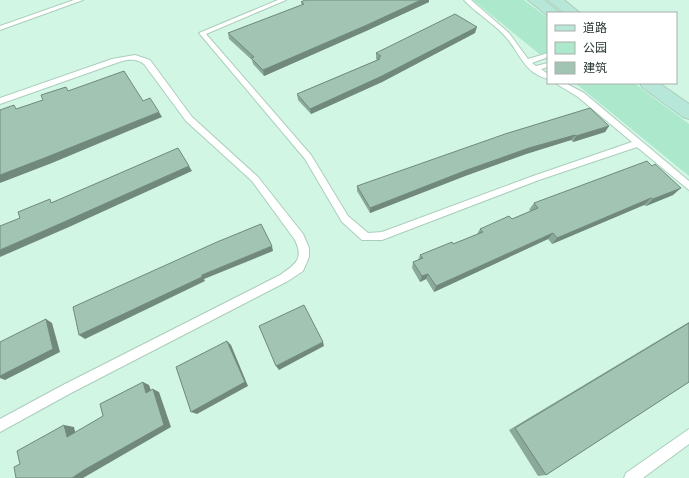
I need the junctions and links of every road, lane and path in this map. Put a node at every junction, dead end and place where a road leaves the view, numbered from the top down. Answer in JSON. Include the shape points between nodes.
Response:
{"nodes":[{"id":1,"x":80,"y":0,"type":"edge"},
{"id":2,"x":283,"y":0,"type":"edge"},
{"id":3,"x":467,"y":0,"type":"edge"},
{"id":4,"x":535,"y":0,"type":"edge"},
{"id":5,"x":555,"y":0,"type":"edge"},
{"id":6,"x":552,"y":12,"type":"edge"},
{"id":7,"x":572,"y":12,"type":"edge"},
{"id":8,"x":0,"y":28,"type":"edge"},
{"id":9,"x":547,"y":55,"type":"edge"},
{"id":10,"x":526,"y":62,"type":"junction"},
{"id":11,"x":547,"y":64,"type":"edge"},
{"id":12,"x":534,"y":69,"type":"junction"},
{"id":13,"x":547,"y":76,"type":"edge"},
{"id":14,"x":560,"y":84,"type":"edge"},
{"id":15,"x":649,"y":84,"type":"edge"},
{"id":16,"x":673,"y":84,"type":"edge"},
{"id":17,"x":689,"y":95,"type":"edge"},
{"id":18,"x":0,"y":101,"type":"edge"},
{"id":19,"x":689,"y":113,"type":"edge"},
{"id":20,"x":639,"y":143,"type":"junction"},
{"id":21,"x":689,"y":186,"type":"edge"},
{"id":22,"x":0,"y":426,"type":"edge"},
{"id":23,"x":689,"y":436,"type":"edge"},
{"id":24,"x":631,"y":478,"type":"edge"}],
"edges":[{"from":1,"to":8,"type":"lane"},
{"from":2,"to":20,"type":"lane","via":[[202,33],[308,157],[345,219],[366,237],[382,236],[529,180]]},
{"from":3,"to":10,"type":"lane","via":[[507,34]]},
{"from":4,"to":6,"type":"main road"},
{"from":5,"to":7,"type":"main road"},
{"from":9,"to":10,"type":"lane"},
{"from":10,"to":12,"type":"lane"},
{"from":11,"to":12,"type":"lane"},
{"from":12,"to":13,"type":"lane"},
{"from":14,"to":20,"type":"lane","via":[[581,95]]},
{"from":15,"to":19,"type":"main road"},
{"from":16,"to":17,"type":"main road"},
{"from":18,"to":22,"type":"lane","via":[[115,61],[140,57],[147,62],[188,119],[255,179],[299,237],[304,248],[304,257],[299,268],[284,278]]},
{"from":20,"to":21,"type":"lane"},
{"from":23,"to":24,"type":"lane"}]}
